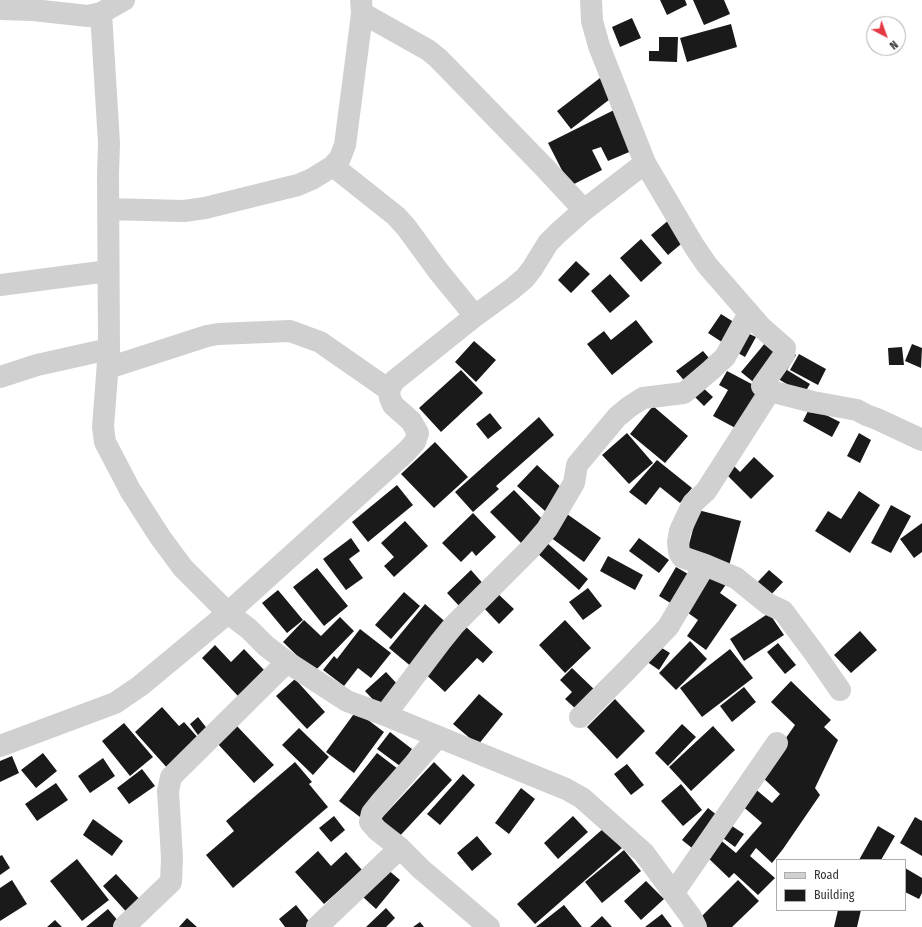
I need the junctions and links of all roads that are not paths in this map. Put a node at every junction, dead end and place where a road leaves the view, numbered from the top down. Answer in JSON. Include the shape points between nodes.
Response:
{"nodes":[{"id":1,"x":124,"y":0,"type":"edge"},
{"id":2,"x":591,"y":0,"type":"edge"},
{"id":3,"x":32,"y":5,"type":"edge"},
{"id":4,"x":361,"y":6,"type":"edge"},
{"id":5,"x":0,"y":8,"type":"edge"},
{"id":6,"x":101,"y":13,"type":"junction"},
{"id":7,"x":645,"y":163,"type":"junction"},
{"id":8,"x":333,"y":166,"type":"junction"},
{"id":9,"x":108,"y":209,"type":"junction"},
{"id":10,"x":584,"y":210,"type":"junction"},
{"id":11,"x":108,"y":271,"type":"junction"},
{"id":12,"x":0,"y":285,"type":"edge"},
{"id":13,"x":749,"y":313,"type":"junction"},
{"id":14,"x":475,"y":316,"type":"junction"},
{"id":15,"x":108,"y":358,"type":"junction"},
{"id":16,"x":0,"y":377,"type":"edge"},
{"id":17,"x":389,"y":390,"type":"junction"},
{"id":18,"x":770,"y":391,"type":"junction"},
{"id":19,"x":922,"y":440,"type":"edge"},
{"id":20,"x":705,"y":565,"type":"junction"},
{"id":21,"x":228,"y":614,"type":"junction"},
{"id":22,"x":287,"y":662,"type":"junction"},
{"id":23,"x":840,"y":690,"type":"dead end"},
{"id":24,"x":385,"y":715,"type":"junction"},
{"id":25,"x":580,"y":717,"type":"dead end"},
{"id":26,"x":438,"y":737,"type":"junction"},
{"id":27,"x":777,"y":743,"type":"dead end"},
{"id":28,"x":1,"y":745,"type":"edge"},
{"id":29,"x":400,"y":848,"type":"junction"},
{"id":30,"x":674,"y":892,"type":"junction"},
{"id":31,"x":124,"y":927,"type":"edge"},
{"id":32,"x":317,"y":927,"type":"edge"},
{"id":33,"x":489,"y":927,"type":"edge"},
{"id":34,"x":696,"y":927,"type":"edge"}],
"edges":[{"from":1,"to":6,"type":"street"},
{"from":2,"to":7,"type":"street","via":[[592,21],[599,46]]},
{"from":3,"to":5,"type":"street"},
{"from":3,"to":6,"type":"street","via":[[88,16]]},
{"from":4,"to":8,"type":"street","via":[[345,145],[340,158]]},
{"from":4,"to":10,"type":"street","via":[[438,58]]},
{"from":6,"to":9,"type":"street","via":[[109,143]]},
{"from":7,"to":10,"type":"street"},
{"from":7,"to":13,"type":"street","via":[[707,265]]},
{"from":8,"to":9,"type":"street","via":[[298,185],[205,208],[184,211]]},
{"from":8,"to":14,"type":"street","via":[[396,216]]},
{"from":9,"to":11,"type":"street"},
{"from":10,"to":14,"type":"street","via":[[548,244],[525,278]]},
{"from":11,"to":12,"type":"street"},
{"from":11,"to":15,"type":"street"},
{"from":13,"to":18,"type":"street","via":[[785,348],[784,355],[762,386]]},
{"from":13,"to":24,"type":"street","via":[[725,357],[684,393],[643,398],[617,417],[577,465],[574,483],[547,529],[454,625]]},
{"from":14,"to":17,"type":"street","via":[[394,381]]},
{"from":15,"to":16,"type":"street","via":[[38,366]]},
{"from":15,"to":17,"type":"street","via":[[218,334],[290,331],[320,342]]},
{"from":15,"to":21,"type":"street","via":[[103,427],[110,453],[130,490],[171,553]]},
{"from":17,"to":21,"type":"street","via":[[393,405],[411,421],[418,433],[415,442]]},
{"from":18,"to":19,"type":"street","via":[[857,410]]},
{"from":18,"to":20,"type":"street","via":[[706,491],[694,503],[680,531],[678,542],[682,557]]},
{"from":20,"to":23,"type":"street","via":[[736,578],[768,604],[783,610]]},
{"from":20,"to":25,"type":"street","via":[[668,627]]},
{"from":21,"to":22,"type":"street"},
{"from":21,"to":28,"type":"street","via":[[140,686],[115,703]]},
{"from":22,"to":24,"type":"street","via":[[347,702]]},
{"from":22,"to":31,"type":"street","via":[[171,777],[168,791],[171,882]]},
{"from":24,"to":26,"type":"street"},
{"from":26,"to":29,"type":"street","via":[[372,813],[370,822]]},
{"from":26,"to":30,"type":"street","via":[[566,789],[582,798],[644,853]]},
{"from":27,"to":30,"type":"street"},
{"from":29,"to":32,"type":"street"},
{"from":29,"to":33,"type":"street"},
{"from":30,"to":34,"type":"street"}]}
